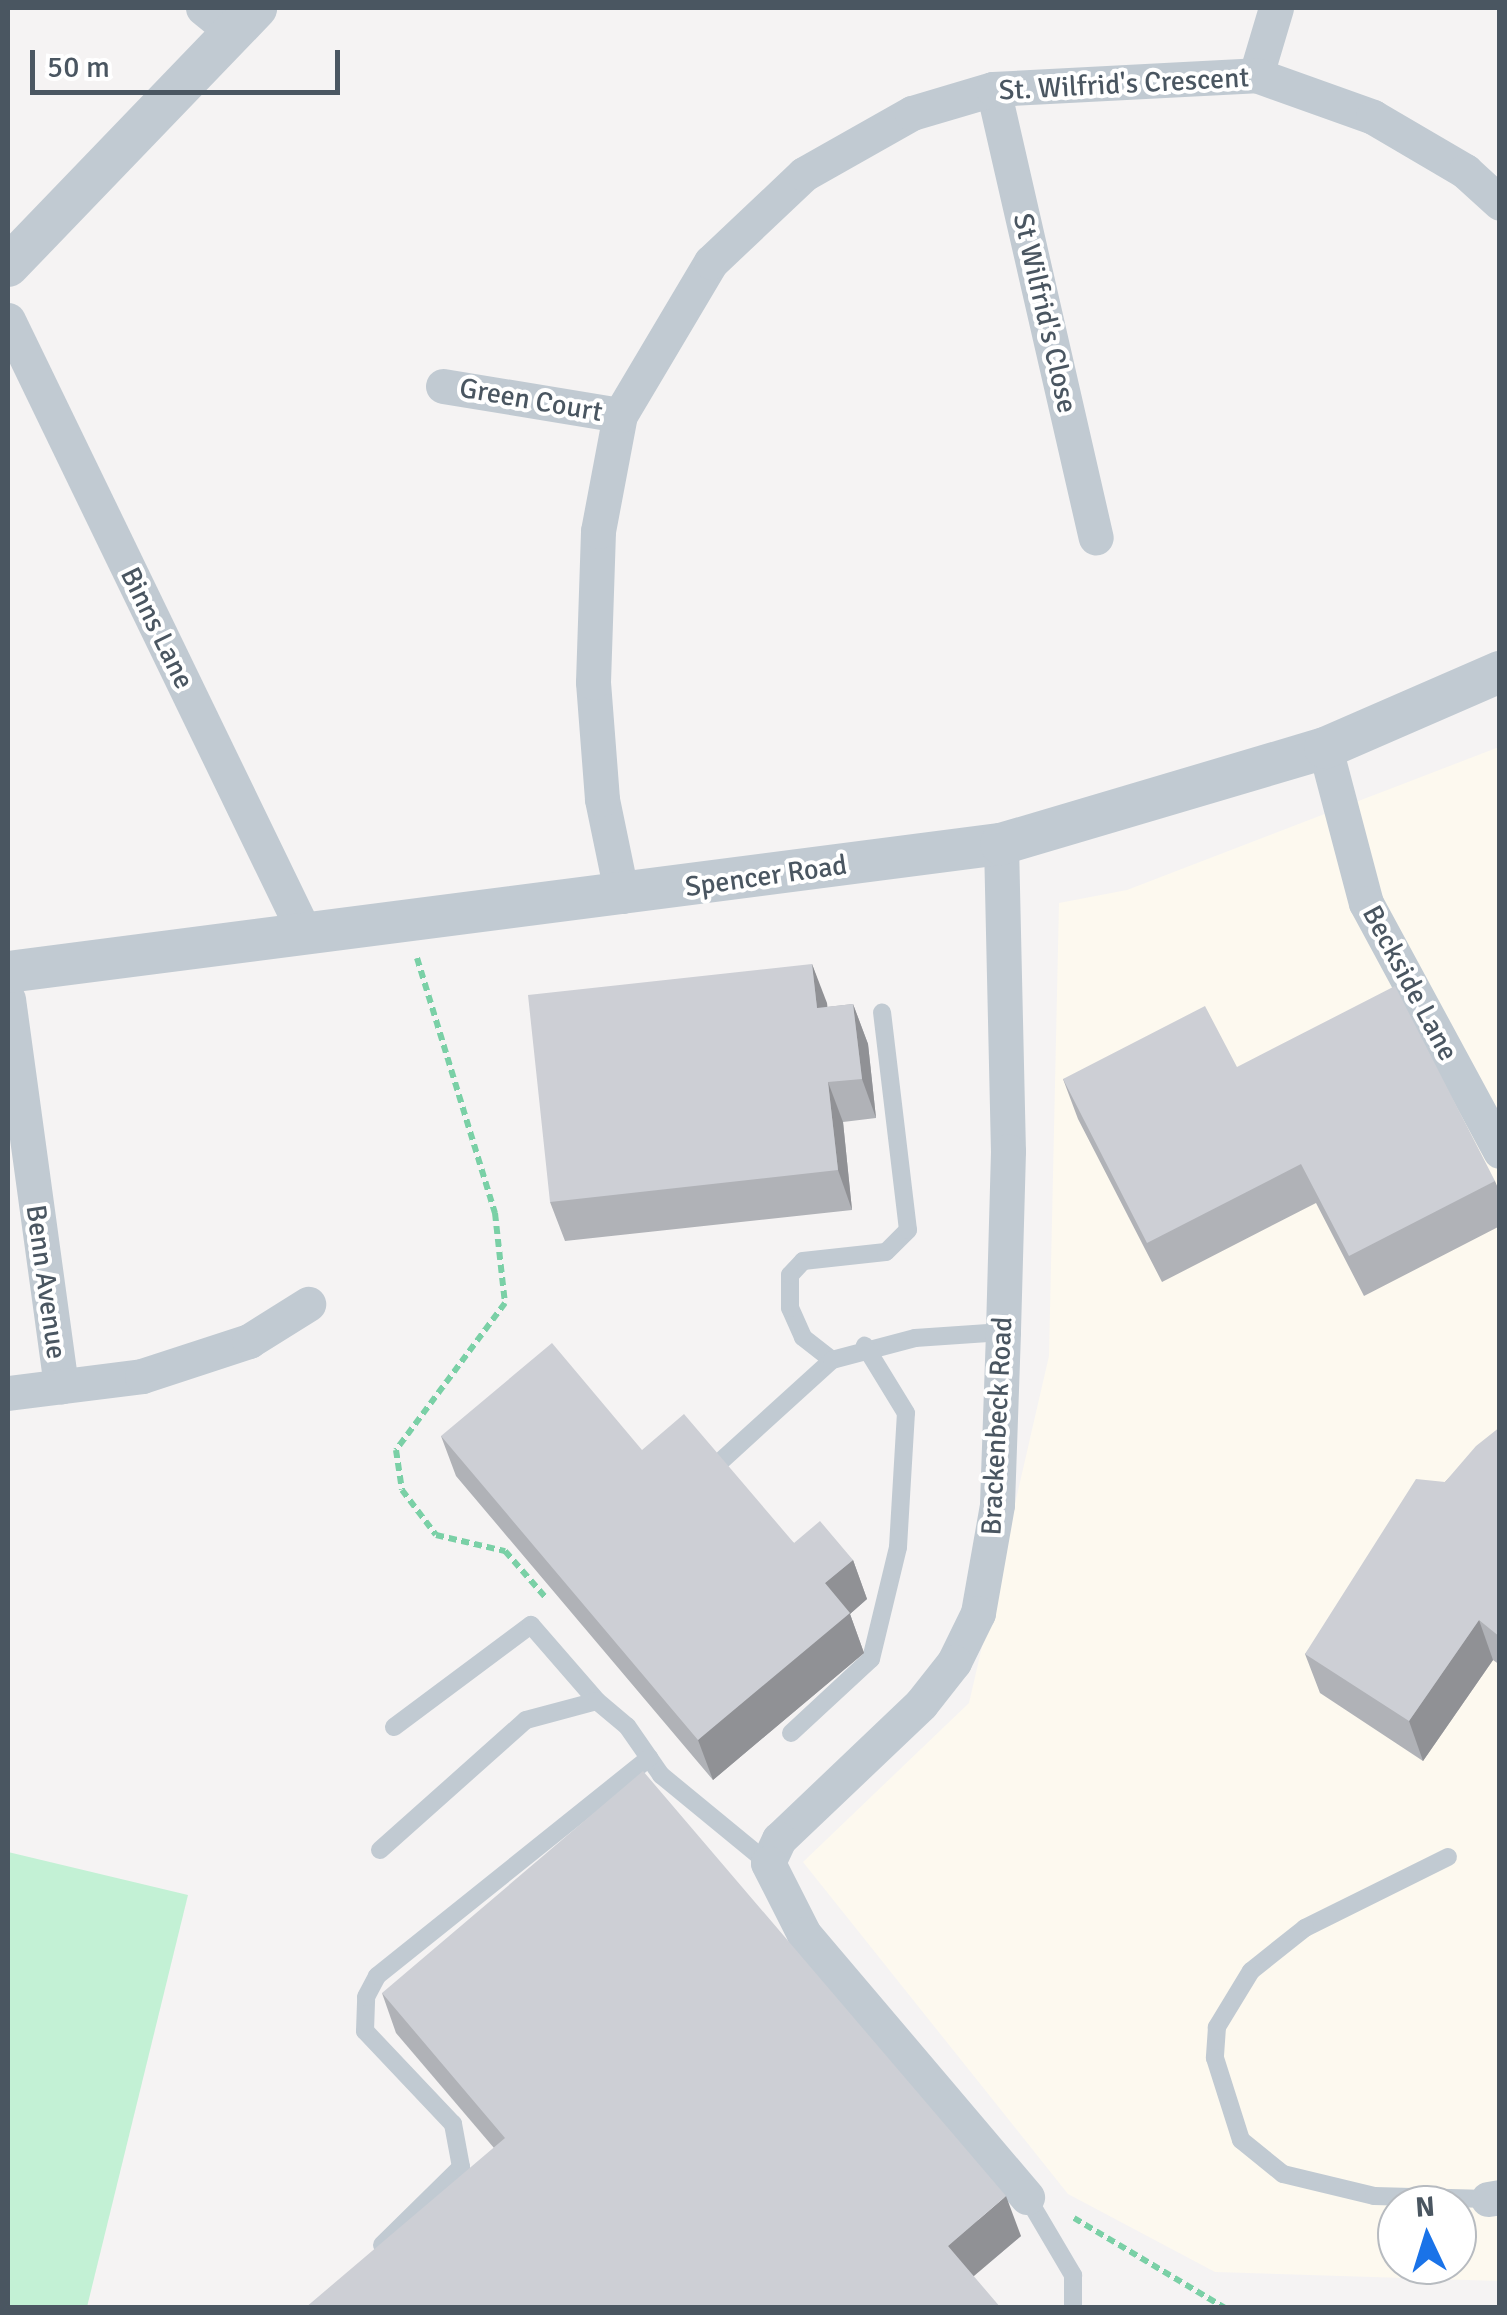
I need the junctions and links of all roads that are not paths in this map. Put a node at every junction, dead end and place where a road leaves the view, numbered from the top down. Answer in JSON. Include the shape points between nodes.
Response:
{"nodes":[{"id":1,"x":1276,"y":8,"type":"edge"},
{"id":2,"x":231,"y":16,"type":"edge"},
{"id":3,"x":1256,"y":74,"type":"junction"},
{"id":4,"x":993,"y":90,"type":"junction"},
{"id":5,"x":1500,"y":202,"type":"edge"},
{"id":6,"x":8,"y":266,"type":"edge"},
{"id":7,"x":8,"y":320,"type":"edge"},
{"id":8,"x":443,"y":386,"type":"dead end"},
{"id":9,"x":620,"y":416,"type":"junction"},
{"id":10,"x":1096,"y":537,"type":"dead end"},
{"id":11,"x":1500,"y":672,"type":"edge"},
{"id":12,"x":1325,"y":748,"type":"junction"},
{"id":13,"x":1001,"y":844,"type":"junction"},
{"id":14,"x":622,"y":896,"type":"junction"},
{"id":15,"x":306,"y":936,"type":"junction"},
{"id":16,"x":8,"y":972,"type":"edge"},
{"id":17,"x":8,"y":1000,"type":"edge"},
{"id":18,"x":882,"y":1013,"type":"dead end"},
{"id":19,"x":1500,"y":1151,"type":"edge"},
{"id":20,"x":308,"y":1304,"type":"dead end"},
{"id":21,"x":1003,"y":1332,"type":"junction"},
{"id":22,"x":865,"y":1346,"type":"junction"},
{"id":23,"x":832,"y":1360,"type":"junction"},
{"id":24,"x":60,"y":1386,"type":"junction"},
{"id":25,"x":8,"y":1393,"type":"edge"},
{"id":26,"x":721,"y":1462,"type":"edge"},
{"id":27,"x":597,"y":1702,"type":"junction"},
{"id":28,"x":394,"y":1727,"type":"dead end"},
{"id":29,"x":791,"y":1733,"type":"dead end"},
{"id":30,"x":649,"y":1758,"type":"junction"},
{"id":31,"x":380,"y":1850,"type":"dead end"},
{"id":32,"x":1448,"y":1856,"type":"dead end"},
{"id":33,"x":768,"y":1862,"type":"junction"},
{"id":34,"x":1027,"y":2197,"type":"joint"},
{"id":35,"x":1494,"y":2198,"type":"edge"},
{"id":36,"x":381,"y":2246,"type":"edge"},
{"id":37,"x":1073,"y":2308,"type":"edge"}],
"edges":[{"from":1,"to":3,"type":"street"},
{"from":2,"to":6,"type":"street"},
{"from":3,"to":4,"type":"street","name":"St. Wilfrid's Crescent"},
{"from":3,"to":5,"type":"street","name":"St. Wilfrid's Crescent","via":[[1372,117],[1465,171]]},
{"from":4,"to":9,"type":"street","name":"St. Wilfrid's Crescent","via":[[912,113],[804,174],[710,262]]},
{"from":4,"to":10,"type":"street","name":"St Wilfrid's Close"},
{"from":7,"to":15,"type":"street","name":"Binns Lane"},
{"from":8,"to":9,"type":"street","name":"Green Court"},
{"from":9,"to":14,"type":"street","name":"St. Wilfrid's Crescent","via":[[598,531],[593,682],[602,799]]},
{"from":11,"to":12,"type":"street","name":"Spencer Road"},
{"from":12,"to":13,"type":"street","name":"Spencer Road"},
{"from":12,"to":19,"type":"street","name":"Beckside Lane","via":[[1366,903]]},
{"from":13,"to":14,"type":"street","name":"Spencer Road"},
{"from":13,"to":21,"type":"street","name":"Brackenbeck Road","via":[[1008,1151]]},
{"from":14,"to":15,"type":"street","name":"Spencer Road"},
{"from":15,"to":16,"type":"street","name":"Spencer Road"},
{"from":17,"to":24,"type":"street","name":"Benn Avenue"},
{"from":18,"to":23,"type":"lane","via":[[908,1230],[886,1252],[804,1261],[790,1274],[790,1308],[803,1337]]},
{"from":20,"to":24,"type":"street","via":[[231,1347],[142,1376]]},
{"from":21,"to":22,"type":"lane"},
{"from":21,"to":33,"type":"street","name":"Brackenbeck Road","via":[[997,1505],[978,1613],[954,1662],[921,1704],[779,1839]]},
{"from":22,"to":23,"type":"lane"},
{"from":22,"to":29,"type":"lane","via":[[906,1412],[898,1548],[871,1659]]},
{"from":23,"to":26,"type":"lane"},
{"from":24,"to":25,"type":"street"},
{"from":27,"to":28,"type":"lane","via":[[531,1625]]},
{"from":27,"to":30,"type":"lane","via":[[627,1726]]},
{"from":27,"to":31,"type":"lane","via":[[526,1720]]},
{"from":30,"to":33,"type":"lane"},
{"from":30,"to":36,"type":"lane","via":[[376,1976],[366,1997],[365,2030],[453,2124],[461,2167]]},
{"from":32,"to":35,"type":"lane","via":[[1305,1928],[1251,1971],[1217,2027],[1215,2058],[1241,2140],[1283,2174],[1412,2200]]},
{"from":33,"to":34,"type":"street","via":[[804,1934]]},
{"from":34,"to":37,"type":"lane","via":[[1073,2275]]}]}
